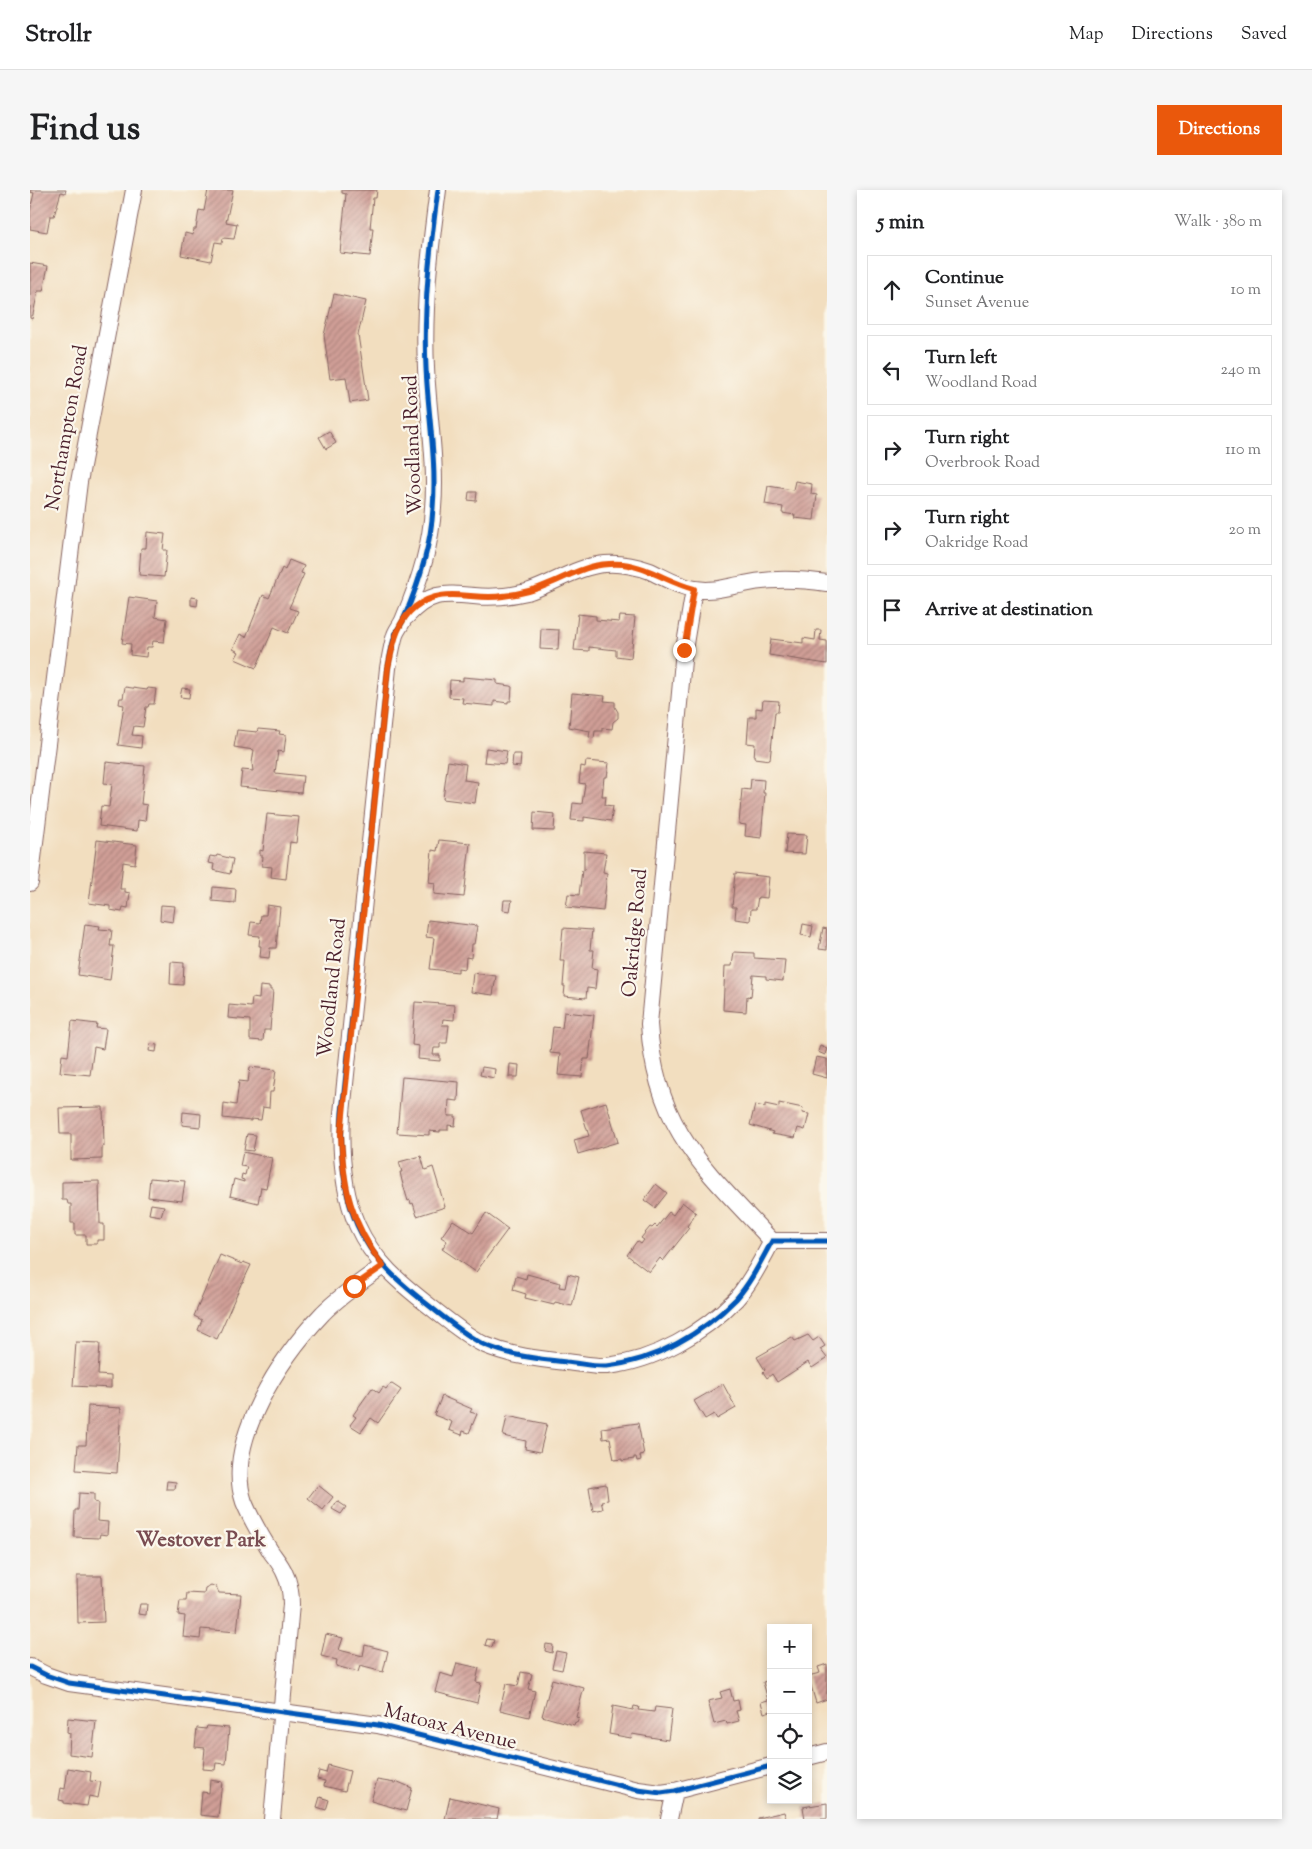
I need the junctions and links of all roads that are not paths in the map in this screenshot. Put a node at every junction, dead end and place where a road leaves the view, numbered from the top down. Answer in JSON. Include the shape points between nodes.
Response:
{"nodes":[{"id":1,"x":134,"y":190,"type":"edge"},
{"id":2,"x":438,"y":190,"type":"edge"},
{"id":3,"x":827,"y":583,"type":"edge"},
{"id":4,"x":694,"y":589,"type":"junction"},
{"id":5,"x":404,"y":619,"type":"junction"},
{"id":6,"x":30,"y":883,"type":"edge"},
{"id":7,"x":772,"y":1241,"type":"junction"},
{"id":8,"x":827,"y":1241,"type":"edge"},
{"id":9,"x":383,"y":1266,"type":"junction"},
{"id":10,"x":30,"y":1667,"type":"edge"},
{"id":11,"x":282,"y":1711,"type":"junction"},
{"id":12,"x":827,"y":1752,"type":"edge"},
{"id":13,"x":812,"y":1756,"type":"edge"},
{"id":14,"x":767,"y":1767,"type":"edge"},
{"id":15,"x":674,"y":1791,"type":"junction"},
{"id":16,"x":272,"y":1819,"type":"edge"},
{"id":17,"x":669,"y":1819,"type":"edge"}],
"edges":[{"from":1,"to":6,"type":"street","name":"Northampton Road","via":[[78,482]]},
{"from":2,"to":5,"type":"street","name":"Woodland Road","via":[[426,314],[433,508],[423,567]]},
{"from":3,"to":4,"type":"street","via":[[786,580]]},
{"from":4,"to":5,"type":"street","via":[[624,564],[603,564],[579,570],[526,592],[501,596],[445,594],[415,607]]},
{"from":4,"to":7,"type":"street","name":"Oakridge Road","via":[[684,650],[662,868],[649,1024],[650,1048],[657,1084],[667,1112],[682,1138],[702,1166]]},
{"from":5,"to":9,"type":"street","name":"Woodland Road","via":[[396,633],[388,668],[341,1134],[342,1168],[349,1200],[357,1225]]},
{"from":7,"to":8,"type":"street"},
{"from":7,"to":9,"type":"street","name":"Woodland Road","via":[[753,1276],[736,1298],[714,1318],[690,1336],[662,1350],[639,1360],[606,1366],[533,1359],[483,1344],[397,1281]]},
{"from":9,"to":11,"type":"street","via":[[354,1286],[307,1331],[279,1369],[255,1410],[246,1433],[241,1457],[244,1501],[285,1573],[290,1588],[292,1604]]},
{"from":10,"to":11,"type":"street","name":"Matoax Avenue","via":[[69,1683]]},
{"from":11,"to":15,"type":"street","name":"Matoax Avenue","via":[[378,1725],[638,1790]]},
{"from":11,"to":16,"type":"street"},
{"from":12,"to":13,"type":"street"},
{"from":14,"to":15,"type":"street","name":"Matoax Avenue"},
{"from":15,"to":17,"type":"street"}]}
